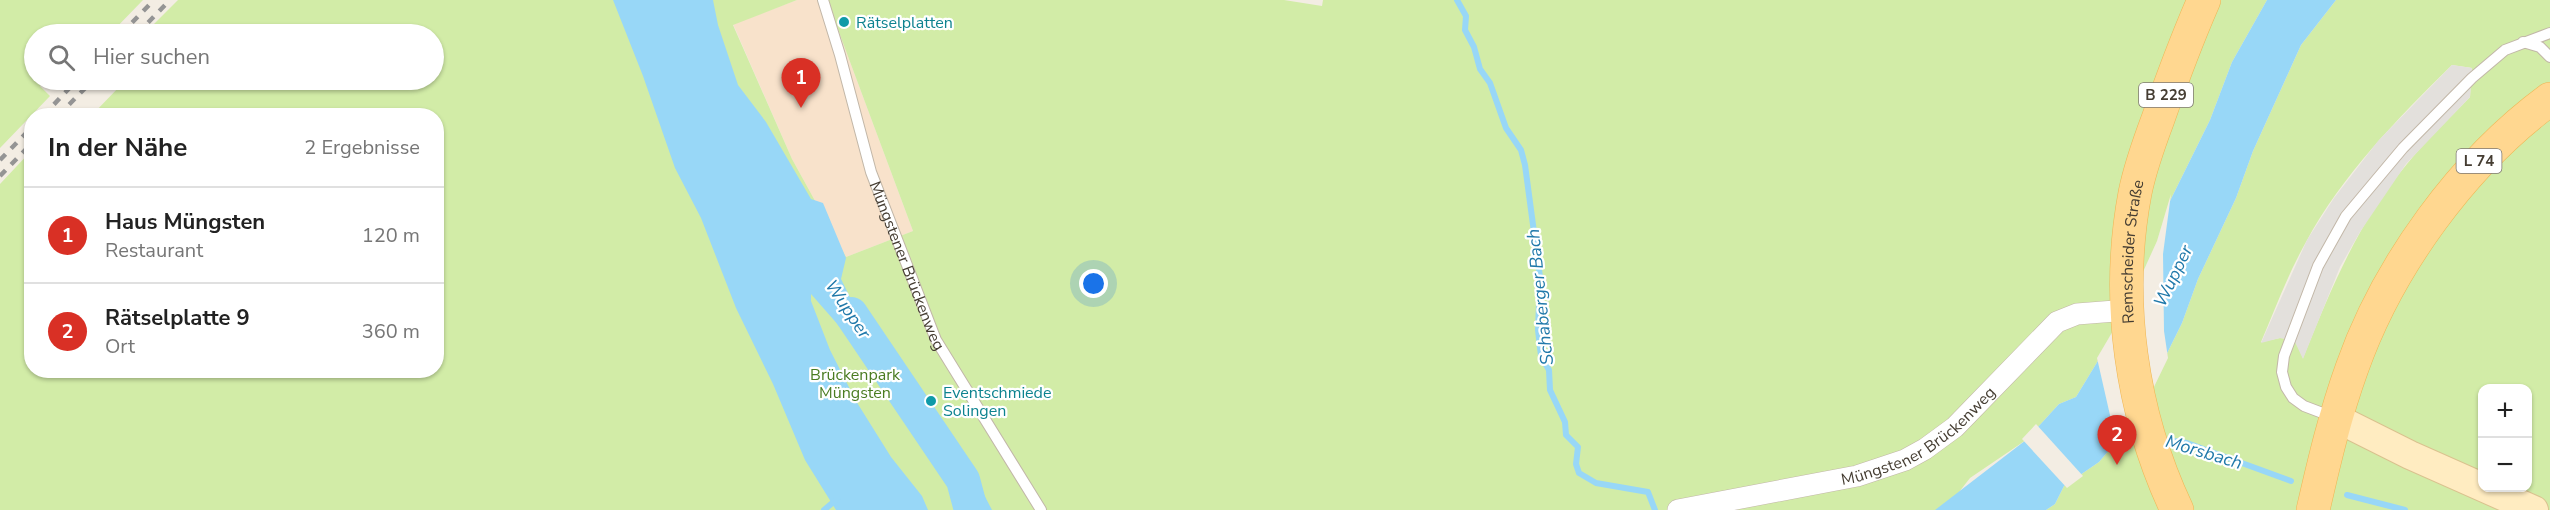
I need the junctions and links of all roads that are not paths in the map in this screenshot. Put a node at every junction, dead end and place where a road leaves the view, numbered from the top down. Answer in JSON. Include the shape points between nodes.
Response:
{"nodes":[{"id":1,"x":822,"y":0,"type":"edge"},
{"id":2,"x":2204,"y":0,"type":"edge"},
{"id":3,"x":2550,"y":33,"type":"edge"},
{"id":4,"x":2523,"y":42,"type":"junction"},
{"id":5,"x":2550,"y":57,"type":"edge"},
{"id":6,"x":2550,"y":99,"type":"edge"},
{"id":7,"x":2128,"y":310,"type":"junction"},
{"id":8,"x":2336,"y":418,"type":"junction"},
{"id":9,"x":2174,"y":503,"type":"edge"},
{"id":10,"x":1041,"y":510,"type":"edge"},
{"id":11,"x":1678,"y":510,"type":"edge"},
{"id":12,"x":2313,"y":510,"type":"edge"},
{"id":13,"x":2534,"y":510,"type":"edge"}],
"edges":[{"from":1,"to":10,"type":"lane","name":"Müngstener Brückenweg","via":[[871,172],[936,340]]},
{"from":2,"to":7,"type":"main road","name":"Remscheider Straße","number":"B 229","via":[[2144,157],[2135,192],[2127,266]]},
{"from":3,"to":4,"type":"lane"},
{"from":4,"to":5,"type":"lane","via":[[2540,48]]},
{"from":4,"to":8,"type":"lane","via":[[2505,50],[2472,78],[2403,148],[2346,216],[2318,266],[2284,356],[2282,372],[2293,398]]},
{"from":6,"to":8,"type":"main road","number":"L 74","via":[[2476,164],[2420,235],[2363,341]]},
{"from":7,"to":9,"type":"main road","name":"Remscheider Straße","number":"B 229","via":[[2132,361],[2142,411]]},
{"from":7,"to":11,"type":"street","name":"Müngstener Brückenweg","via":[[2062,318],[1955,427],[1905,460],[1857,476]]},
{"from":8,"to":12,"type":"main road","number":"L 74"},
{"from":8,"to":13,"type":"main road"}]}
